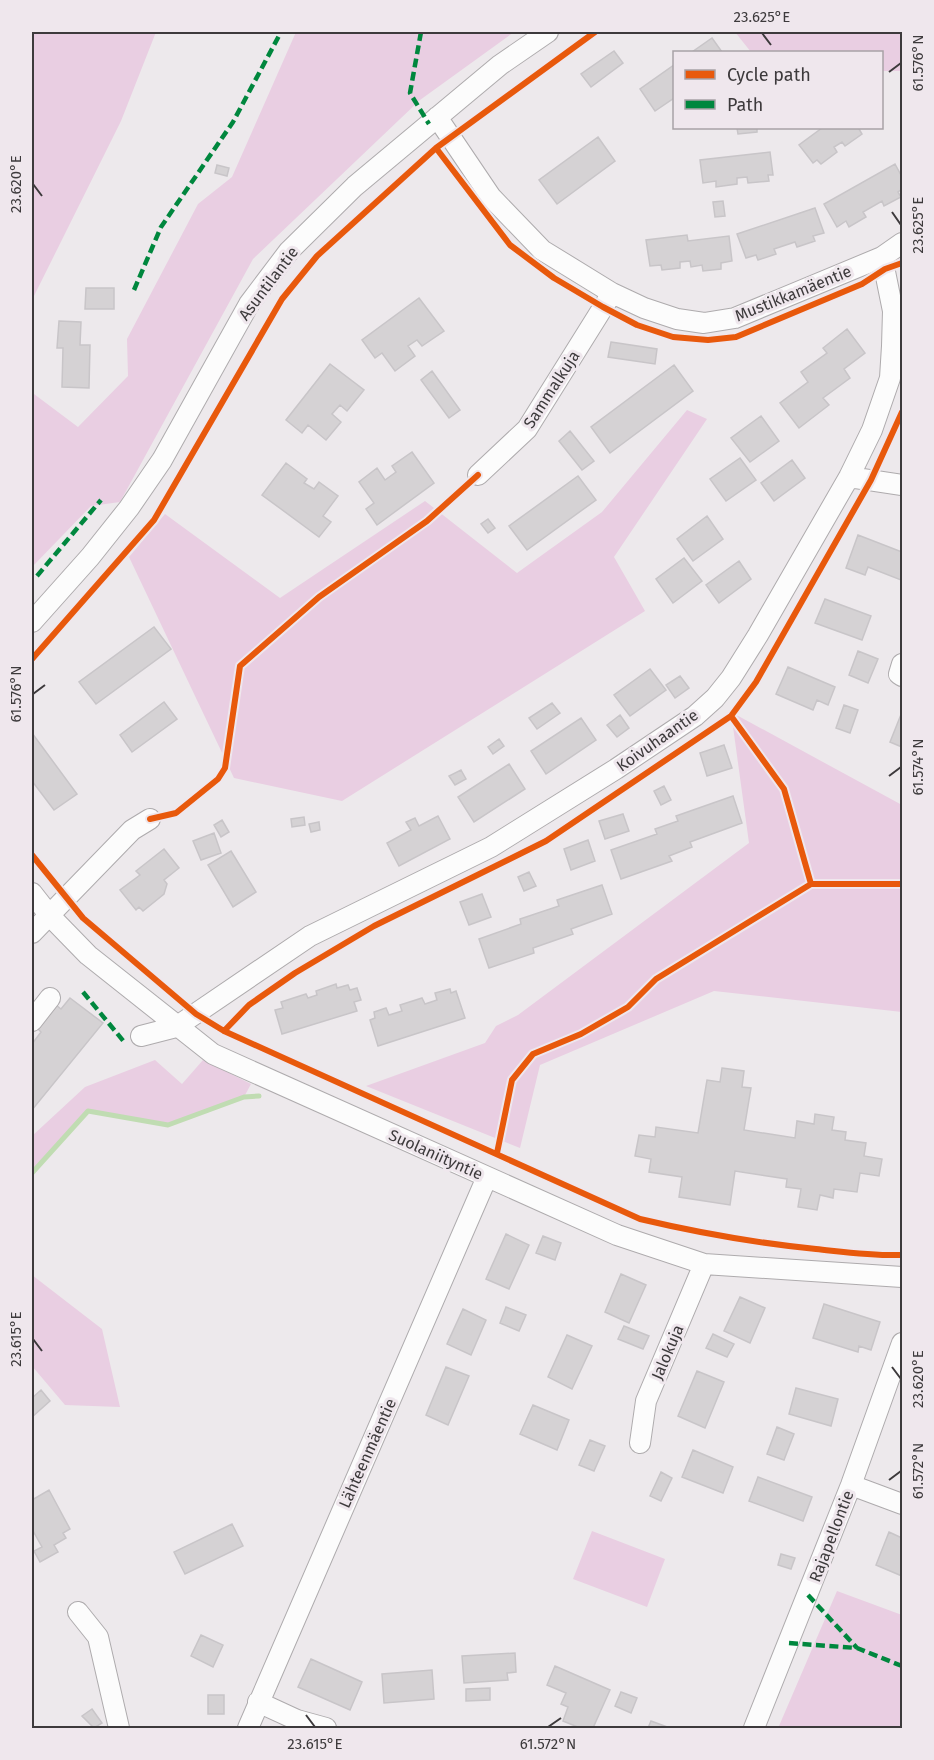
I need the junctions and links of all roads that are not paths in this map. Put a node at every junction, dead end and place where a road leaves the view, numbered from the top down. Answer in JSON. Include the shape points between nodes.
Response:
{"nodes":[{"id":1,"x":548,"y":32,"type":"edge"},
{"id":2,"x":437,"y":117,"type":"junction"},
{"id":3,"x":903,"y":243,"type":"edge"},
{"id":4,"x":882,"y":257,"type":"junction"},
{"id":5,"x":612,"y":293,"type":"junction"},
{"id":6,"x":478,"y":475,"type":"dead end"},
{"id":7,"x":849,"y":477,"type":"junction"},
{"id":8,"x":903,"y":485,"type":"edge"},
{"id":9,"x":32,"y":622,"type":"edge"},
{"id":10,"x":903,"y":664,"type":"edge"},
{"id":11,"x":903,"y":676,"type":"edge"},
{"id":12,"x":150,"y":819,"type":"dead end"},
{"id":13,"x":32,"y":893,"type":"edge"},
{"id":14,"x":50,"y":916,"type":"junction"},
{"id":15,"x":32,"y":933,"type":"edge"},
{"id":16,"x":50,"y":998,"type":"dead end"},
{"id":17,"x":32,"y":1021,"type":"edge"},
{"id":18,"x":177,"y":1026,"type":"junction"},
{"id":19,"x":141,"y":1036,"type":"dead end"},
{"id":20,"x":487,"y":1177,"type":"junction"},
{"id":21,"x":704,"y":1264,"type":"junction"},
{"id":22,"x":902,"y":1272,"type":"edge"},
{"id":23,"x":903,"y":1343,"type":"edge"},
{"id":24,"x":640,"y":1443,"type":"dead end"},
{"id":25,"x":851,"y":1485,"type":"junction"},
{"id":26,"x":903,"y":1504,"type":"edge"},
{"id":27,"x":78,"y":1612,"type":"dead end"},
{"id":28,"x":258,"y":1702,"type":"junction"},
{"id":29,"x":119,"y":1728,"type":"edge"},
{"id":30,"x":248,"y":1728,"type":"edge"},
{"id":31,"x":326,"y":1728,"type":"edge"},
{"id":32,"x":754,"y":1728,"type":"edge"}],
"edges":[{"from":1,"to":2,"type":"street","name":"Asuntilantie"},
{"from":2,"to":5,"type":"street","name":"Mustikkamäentie","via":[[491,197],[542,250]]},
{"from":2,"to":9,"type":"street","name":"Asuntilantie","via":[[355,186],[289,252],[249,304],[162,460],[129,508]]},
{"from":3,"to":4,"type":"street","name":"Mustikkamäentie"},
{"from":4,"to":5,"type":"street","name":"Mustikkamäentie","via":[[767,307],[714,321],[677,319]]},
{"from":4,"to":7,"type":"street","name":"Koivuhaantie","via":[[892,311],[890,378],[872,430]]},
{"from":5,"to":6,"type":"street","name":"Sammalkuja","via":[[527,429]]},
{"from":7,"to":8,"type":"street"},
{"from":7,"to":18,"type":"street","name":"Koivuhaantie","via":[[731,678],[695,716],[491,847],[310,936]]},
{"from":10,"to":11,"type":"street","via":[[899,674]]},
{"from":12,"to":14,"type":"street","via":[[132,830]]},
{"from":13,"to":14,"type":"street","name":"Suolaniityntie"},
{"from":14,"to":15,"type":"street"},
{"from":14,"to":18,"type":"street","name":"Suolaniityntie","via":[[87,955]]},
{"from":16,"to":17,"type":"street"},
{"from":18,"to":19,"type":"street","name":"Koivuhaantie"},
{"from":18,"to":20,"type":"street","name":"Suolaniityntie","via":[[213,1054]]},
{"from":20,"to":21,"type":"street","name":"Suolaniityntie","via":[[617,1235]]},
{"from":20,"to":28,"type":"street","name":"Lähteenmäentie"},
{"from":21,"to":22,"type":"street","name":"Suolaniityntie"},
{"from":21,"to":24,"type":"street","name":"Jalokuja","via":[[646,1401]]},
{"from":23,"to":25,"type":"street","name":"Rajapellontie"},
{"from":25,"to":26,"type":"street"},
{"from":25,"to":32,"type":"street","name":"Rajapellontie"},
{"from":27,"to":29,"type":"street","via":[[98,1637]]},
{"from":28,"to":30,"type":"street","name":"Lähteenmäentie"},
{"from":28,"to":31,"type":"street"}]}
